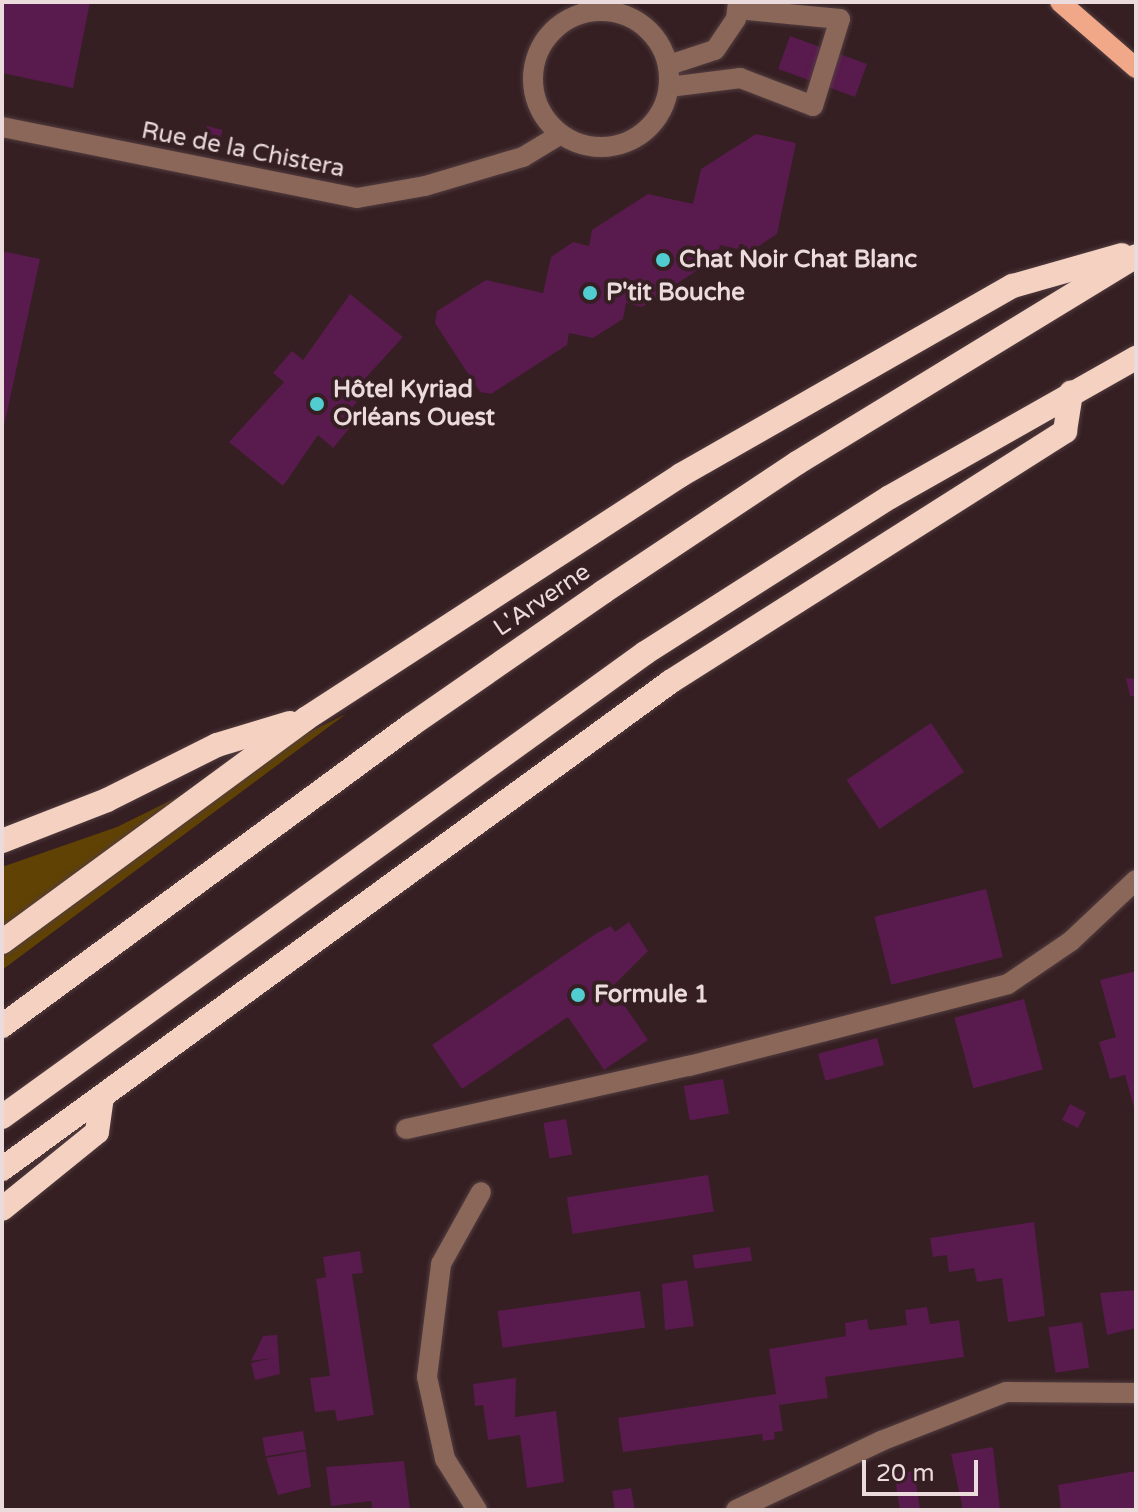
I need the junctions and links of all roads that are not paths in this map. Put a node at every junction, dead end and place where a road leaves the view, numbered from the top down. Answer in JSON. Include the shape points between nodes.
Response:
{"nodes":[{"id":1,"x":1060,"y":2,"type":"edge"},
{"id":2,"x":738,"y":6,"type":"edge"},
{"id":3,"x":669,"y":65,"type":"junction"},
{"id":4,"x":1136,"y":68,"type":"edge"},
{"id":5,"x":669,"y":87,"type":"junction"},
{"id":6,"x":2,"y":127,"type":"edge"},
{"id":7,"x":561,"y":134,"type":"junction"},
{"id":8,"x":1136,"y":253,"type":"edge"},
{"id":9,"x":1136,"y":358,"type":"edge"},
{"id":10,"x":1071,"y":392,"type":"junction"},
{"id":11,"x":307,"y":718,"type":"junction"},
{"id":12,"x":2,"y":841,"type":"edge"},
{"id":13,"x":1136,"y":880,"type":"edge"},
{"id":14,"x":2,"y":942,"type":"edge"},
{"id":15,"x":2,"y":1026,"type":"edge"},
{"id":16,"x":102,"y":1098,"type":"junction"},
{"id":17,"x":2,"y":1117,"type":"edge"},
{"id":18,"x":406,"y":1129,"type":"dead end"},
{"id":19,"x":2,"y":1169,"type":"edge"},
{"id":20,"x":481,"y":1192,"type":"dead end"},
{"id":21,"x":2,"y":1209,"type":"edge"},
{"id":22,"x":1136,"y":1393,"type":"edge"},
{"id":23,"x":477,"y":1510,"type":"edge"},
{"id":24,"x":736,"y":1510,"type":"edge"}],
"edges":[{"from":1,"to":4,"type":"main road"},
{"from":2,"to":3,"type":"street","via":[[715,50]]},
{"from":2,"to":5,"type":"street","via":[[840,19],[813,106],[740,78]]},
{"from":3,"to":5,"type":"street"},
{"from":3,"to":7,"type":"street","via":[[646,27],[627,16],[606,11],[564,22],[537,55],[533,77],[536,99]]},
{"from":5,"to":7,"type":"street","via":[[662,110],[629,142],[605,148]]},
{"from":6,"to":7,"type":"street","name":"Rue de la Chistera","via":[[357,198],[425,186],[509,161]]},
{"from":8,"to":11,"type":"highway","via":[[1013,286],[681,475]]},
{"from":8,"to":15,"type":"highway","name":"L'Arverne","via":[[797,463],[603,592],[411,725]]},
{"from":9,"to":10,"type":"highway"},
{"from":10,"to":16,"type":"highway","via":[[1065,431],[670,682]]},
{"from":10,"to":17,"type":"highway","via":[[890,497],[645,653]]},
{"from":11,"to":12,"type":"highway","via":[[217,745],[107,800]]},
{"from":11,"to":14,"type":"highway"},
{"from":13,"to":18,"type":"street","via":[[1071,941],[1008,984],[689,1066]]},
{"from":16,"to":19,"type":"highway"},
{"from":16,"to":21,"type":"highway","via":[[97,1132]]},
{"from":20,"to":23,"type":"street","via":[[441,1264],[427,1377],[445,1459]]},
{"from":22,"to":24,"type":"street","via":[[1006,1392],[881,1441]]}]}
